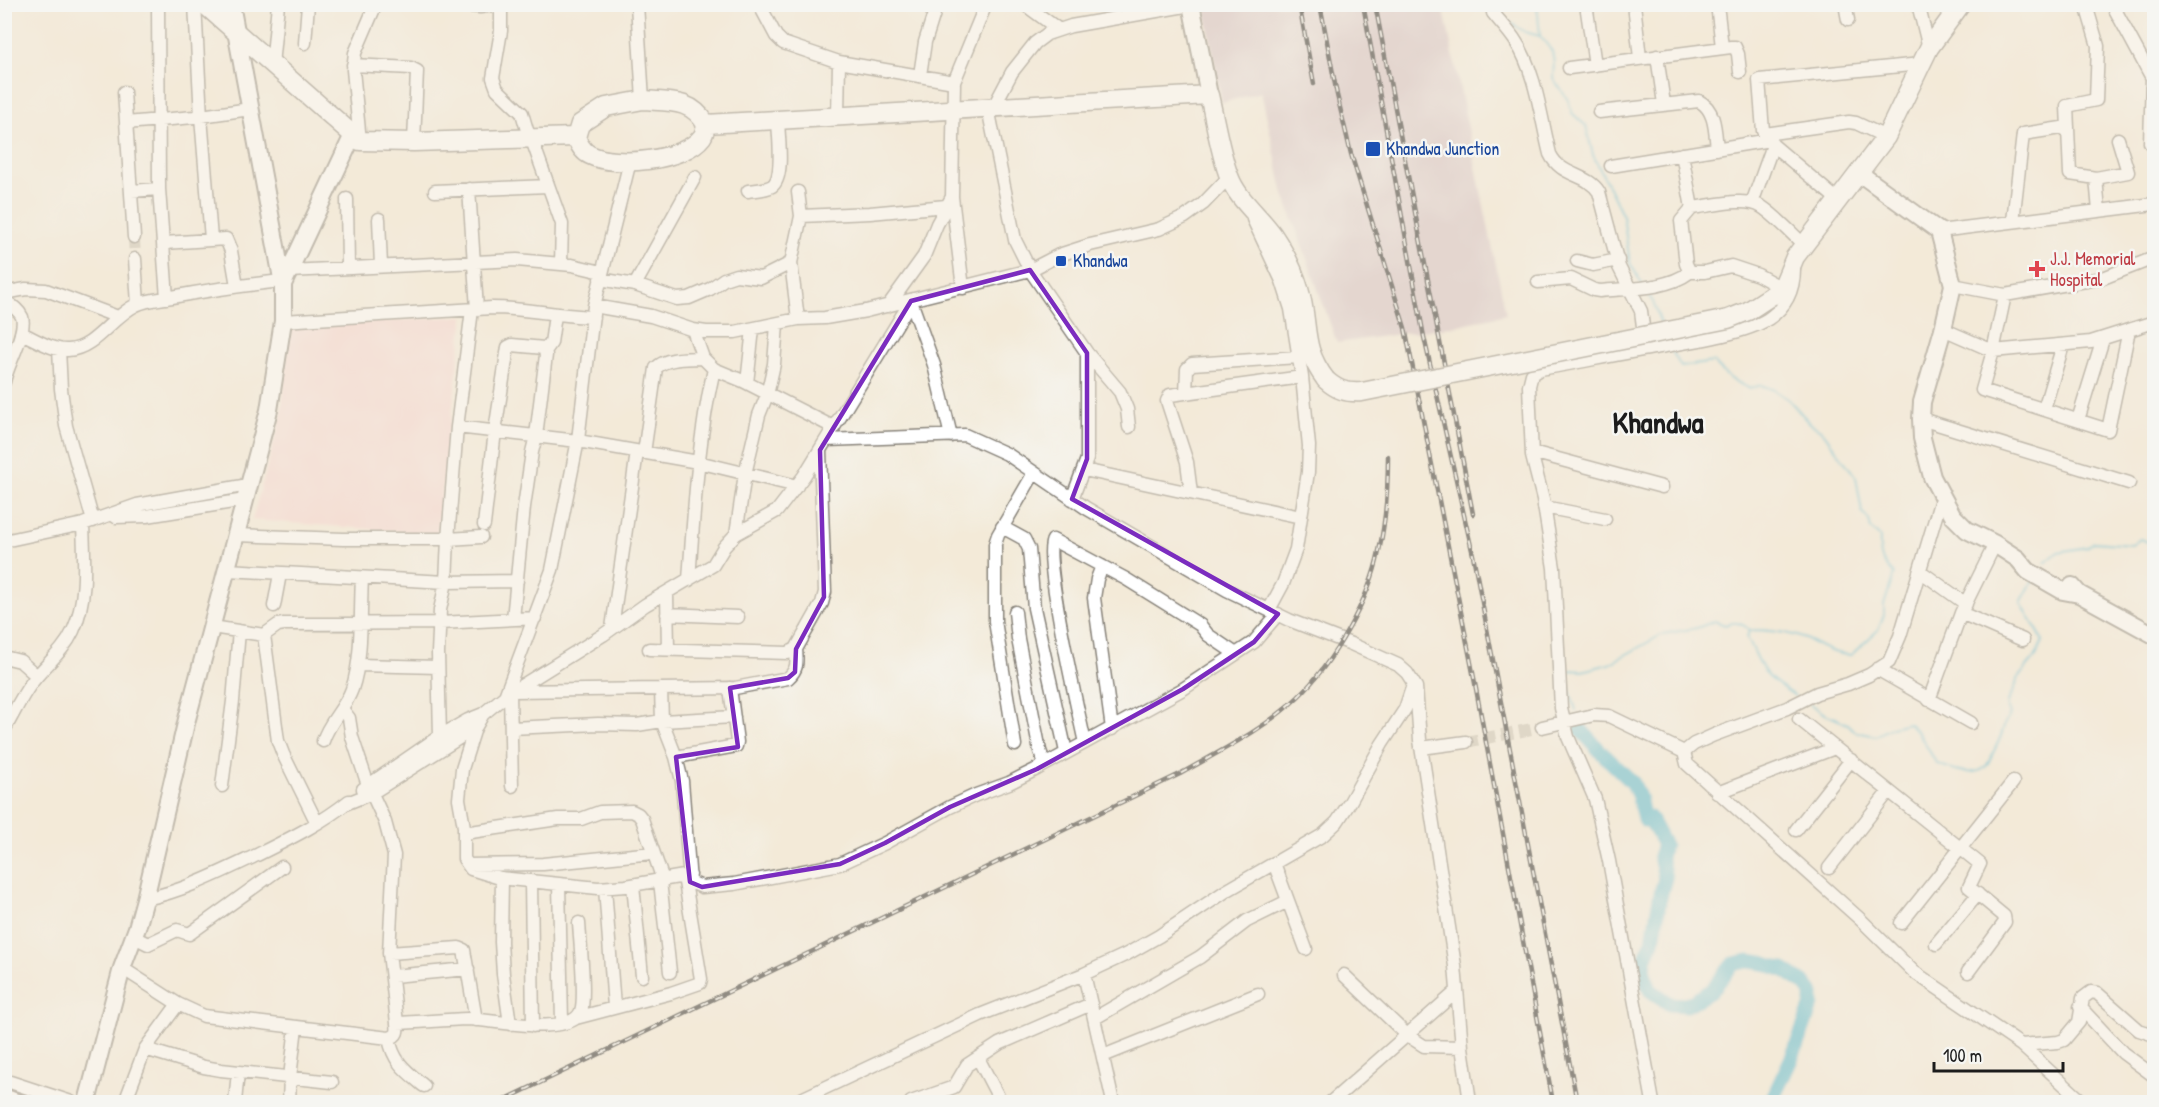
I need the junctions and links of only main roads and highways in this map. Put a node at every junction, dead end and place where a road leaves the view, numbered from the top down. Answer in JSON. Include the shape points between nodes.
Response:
{"nodes":[{"id":1,"x":204,"y":4,"type":"edge"},
{"id":2,"x":231,"y":4,"type":"edge"},
{"id":3,"x":1961,"y":4,"type":"edge"},
{"id":4,"x":1191,"y":5,"type":"edge"},
{"id":5,"x":237,"y":35,"type":"junction"},
{"id":6,"x":1209,"y":95,"type":"junction"},
{"id":7,"x":706,"y":124,"type":"junction"},
{"id":8,"x":576,"y":137,"type":"junction"},
{"id":9,"x":356,"y":138,"type":"junction"},
{"id":10,"x":1859,"y":173,"type":"junction"},
{"id":11,"x":284,"y":278,"type":"junction"},
{"id":12,"x":2154,"y":635,"type":"edge"},
{"id":13,"x":87,"y":1102,"type":"edge"}],
"edges":[{"from":1,"to":5,"type":"highway"},
{"from":2,"to":5,"type":"main road"},
{"from":3,"to":10,"type":"highway","via":[[1925,56],[1886,137]]},
{"from":4,"to":6,"type":"main road"},
{"from":5,"to":9,"type":"highway"},
{"from":5,"to":11,"type":"main road"},
{"from":6,"to":7,"type":"highway"},
{"from":6,"to":10,"type":"highway","bridge":true,"via":[[1229,177],[1272,235],[1299,288],[1308,349],[1315,366],[1334,388],[1344,392],[1362,392],[1728,320],[1776,292],[1800,251]]},
{"from":7,"to":8,"type":"highway","via":[[689,106],[643,100],[606,107],[591,115],[580,124]]},
{"from":7,"to":8,"type":"highway","via":[[704,135],[686,150],[649,160],[591,156]]},
{"from":8,"to":9,"type":"highway","via":[[414,142]]},
{"from":9,"to":11,"type":"main road"},
{"from":10,"to":12,"type":"main road","via":[[1939,231],[1953,285],[1921,419],[1932,477],[1953,516],[1967,530]]},
{"from":11,"to":13,"type":"main road","via":[[283,321],[269,410],[187,719],[145,900],[122,968]]}]}
